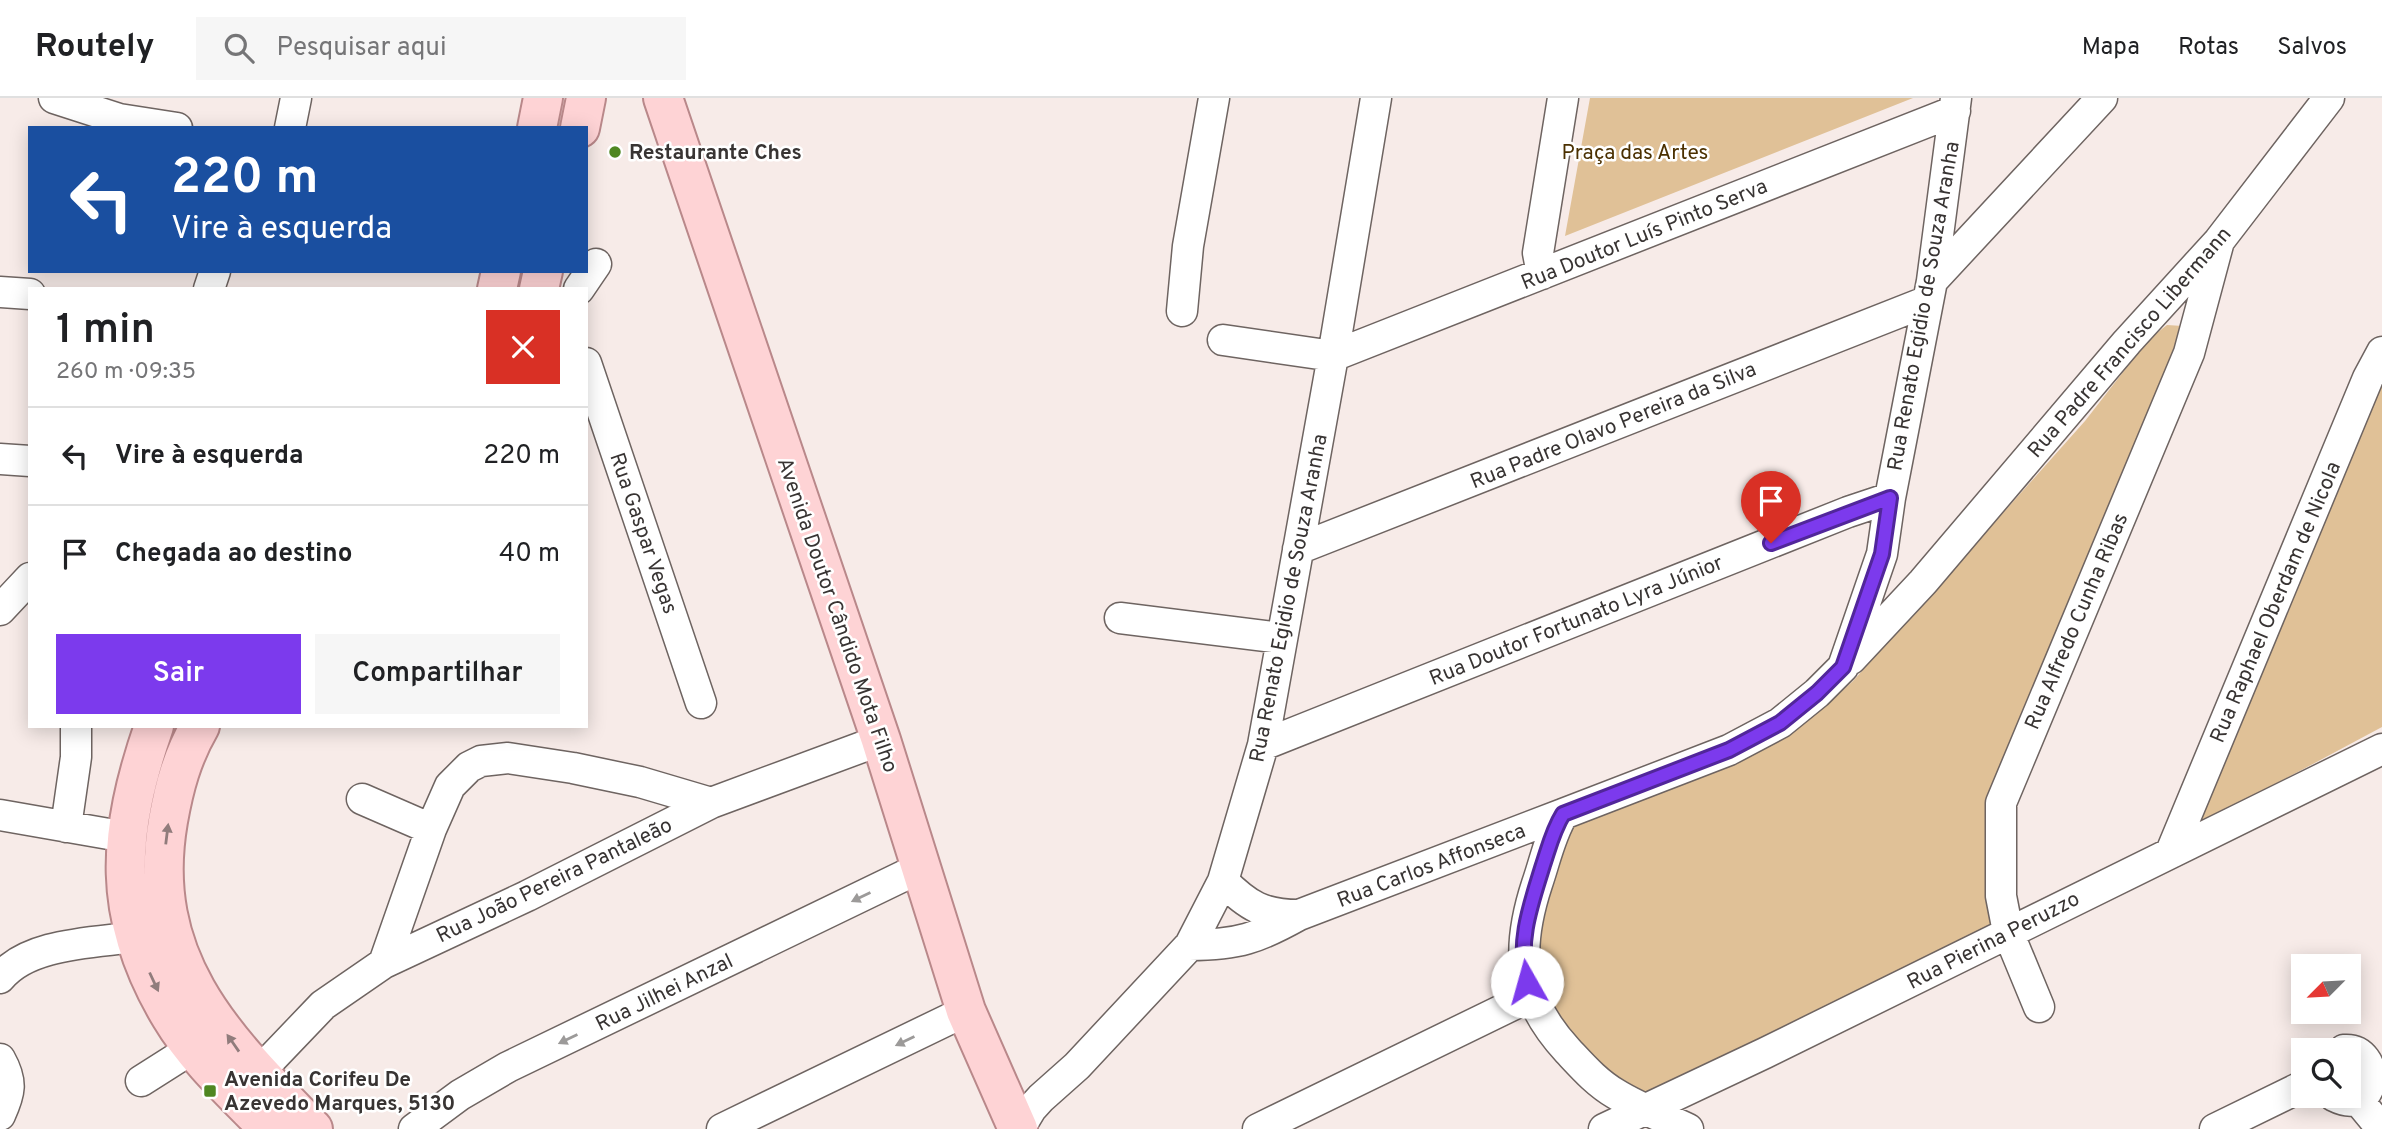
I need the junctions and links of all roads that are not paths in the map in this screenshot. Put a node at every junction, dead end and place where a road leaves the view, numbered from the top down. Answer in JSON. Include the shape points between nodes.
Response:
{"nodes":[{"id":1,"x":54,"y":98,"type":"edge"},
{"id":2,"x":296,"y":98,"type":"edge"},
{"id":3,"x":543,"y":98,"type":"edge"},
{"id":4,"x":586,"y":98,"type":"edge"},
{"id":5,"x":663,"y":98,"type":"edge"},
{"id":6,"x":1214,"y":98,"type":"edge"},
{"id":7,"x":1376,"y":98,"type":"edge"},
{"id":8,"x":1563,"y":98,"type":"edge"},
{"id":9,"x":2102,"y":98,"type":"edge"},
{"id":10,"x":2329,"y":98,"type":"edge"},
{"id":11,"x":1956,"y":105,"type":"edge"},
{"id":12,"x":164,"y":126,"type":"edge"},
{"id":13,"x":290,"y":126,"type":"edge"},
{"id":14,"x":537,"y":126,"type":"edge"},
{"id":15,"x":580,"y":126,"type":"edge"},
{"id":16,"x":2219,"y":241,"type":"junction"},
{"id":17,"x":596,"y":264,"type":"dead end"},
{"id":18,"x":1542,"y":274,"type":"junction"},
{"id":19,"x":580,"y":287,"type":"edge"},
{"id":20,"x":1930,"y":291,"type":"junction"},
{"id":21,"x":0,"y":292,"type":"edge"},
{"id":22,"x":28,"y":294,"type":"edge"},
{"id":23,"x":1182,"y":311,"type":"dead end"},
{"id":24,"x":1223,"y":340,"type":"dead end"},
{"id":25,"x":2382,"y":352,"type":"edge"},
{"id":26,"x":1334,"y":356,"type":"junction"},
{"id":27,"x":588,"y":369,"type":"edge"},
{"id":28,"x":0,"y":459,"type":"edge"},
{"id":29,"x":28,"y":461,"type":"edge"},
{"id":30,"x":1890,"y":498,"type":"junction"},
{"id":31,"x":1298,"y":549,"type":"junction"},
{"id":32,"x":1879,"y":566,"type":"junction"},
{"id":33,"x":28,"y":580,"type":"edge"},
{"id":34,"x":1914,"y":592,"type":"junction"},
{"id":35,"x":0,"y":610,"type":"edge"},
{"id":36,"x":1120,"y":618,"type":"dead end"},
{"id":37,"x":1283,"y":638,"type":"junction"},
{"id":38,"x":1843,"y":667,"type":"junction"},
{"id":39,"x":701,"y":703,"type":"dead end"},
{"id":40,"x":76,"y":728,"type":"edge"},
{"id":41,"x":153,"y":728,"type":"edge"},
{"id":42,"x":199,"y":728,"type":"edge"},
{"id":43,"x":881,"y":740,"type":"junction"},
{"id":44,"x":1263,"y":744,"type":"junction"},
{"id":45,"x":2382,"y":749,"type":"edge"},
{"id":46,"x":362,"y":799,"type":"dead end"},
{"id":47,"x":711,"y":803,"type":"junction"},
{"id":48,"x":1563,"y":814,"type":"junction"},
{"id":49,"x":0,"y":816,"type":"edge"},
{"id":50,"x":66,"y":827,"type":"junction"},
{"id":51,"x":431,"y":829,"type":"junction"},
{"id":52,"x":125,"y":837,"type":"junction"},
{"id":53,"x":2171,"y":852,"type":"junction"},
{"id":54,"x":922,"y":867,"type":"junction"},
{"id":55,"x":1223,"y":881,"type":"junction"},
{"id":56,"x":1299,"y":915,"type":"junction"},
{"id":57,"x":2008,"y":932,"type":"junction"},
{"id":58,"x":135,"y":937,"type":"junction"},
{"id":59,"x":1190,"y":945,"type":"junction"},
{"id":60,"x":384,"y":963,"type":"junction"},
{"id":61,"x":0,"y":978,"type":"edge"},
{"id":62,"x":1531,"y":996,"type":"junction"},
{"id":63,"x":2039,"y":1007,"type":"dead end"},
{"id":64,"x":966,"y":1011,"type":"junction"},
{"id":65,"x":193,"y":1048,"type":"junction"},
{"id":66,"x":0,"y":1059,"type":"edge"},
{"id":67,"x":258,"y":1073,"type":"junction"},
{"id":68,"x":2363,"y":1079,"type":"edge"},
{"id":69,"x":141,"y":1081,"type":"dead end"},
{"id":70,"x":1062,"y":1082,"type":"junction"},
{"id":71,"x":998,"y":1084,"type":"junction"},
{"id":72,"x":2291,"y":1092,"type":"edge"},
{"id":73,"x":2260,"y":1107,"type":"junction"},
{"id":74,"x":1645,"y":1108,"type":"junction"},
{"id":75,"x":0,"y":1115,"type":"edge"},
{"id":76,"x":267,"y":1128,"type":"edge"},
{"id":77,"x":313,"y":1129,"type":"edge"},
{"id":78,"x":414,"y":1129,"type":"edge"},
{"id":79,"x":723,"y":1129,"type":"edge"},
{"id":80,"x":1019,"y":1129,"type":"edge"},
{"id":81,"x":1258,"y":1129,"type":"edge"},
{"id":82,"x":1604,"y":1129,"type":"edge"},
{"id":83,"x":1688,"y":1129,"type":"edge"},
{"id":84,"x":2216,"y":1129,"type":"edge"},
{"id":85,"x":2382,"y":1129,"type":"edge"}],
"edges":[{"from":1,"to":12,"type":"street","via":[[119,119]]},
{"from":2,"to":13,"type":"street"},
{"from":3,"to":14,"type":"main road"},
{"from":4,"to":15,"type":"main road"},
{"from":5,"to":43,"type":"main road","name":"Avenida Doutor Cândido Mota Filho"},
{"from":6,"to":23,"type":"street","via":[[1188,246]]},
{"from":7,"to":26,"type":"street","name":"Rua Renato Egidio de Souza Aranha"},
{"from":8,"to":18,"type":"street","via":[[1538,253]]},
{"from":9,"to":20,"type":"street"},
{"from":10,"to":16,"type":"street","name":"Rua Padre Francisco Libermann"},
{"from":11,"to":18,"type":"street","name":"Rua Doutor Luís Pinto Serva"},
{"from":11,"to":20,"type":"street","name":"Rua Renato Egidio de Souza Aranha"},
{"from":16,"to":34,"type":"street","name":"Rua Padre Francisco Libermann"},
{"from":16,"to":57,"type":"street","name":"Rua Alfredo Cunha Ribas","via":[[2189,353],[2001,803],[2001,896]]},
{"from":17,"to":19,"type":"street"},
{"from":18,"to":26,"type":"street","name":"Rua Doutor Luís Pinto Serva"},
{"from":20,"to":30,"type":"street","name":"Rua Renato Egidio de Souza Aranha"},
{"from":20,"to":31,"type":"street","name":"Rua Padre Olavo Pereira da Silva"},
{"from":21,"to":22,"type":"street"},
{"from":24,"to":26,"type":"street"},
{"from":25,"to":53,"type":"street","name":"Rua Raphael Oberdam de Nicola"},
{"from":26,"to":31,"type":"street","name":"Rua Renato Egidio de Souza Aranha"},
{"from":27,"to":39,"type":"street","name":"Rua Gaspar Vegas"},
{"from":28,"to":29,"type":"street"},
{"from":30,"to":32,"type":"street","name":"Rua Renato Egidio de Souza Aranha"},
{"from":30,"to":44,"type":"street","name":"Rua Doutor Fortunato Lyra Júnior"},
{"from":31,"to":37,"type":"street","name":"Rua Renato Egidio de Souza Aranha"},
{"from":32,"to":34,"type":"street","via":[[1885,590]]},
{"from":32,"to":38,"type":"street","name":"Rua Renato Egidio de Souza Aranha"},
{"from":33,"to":35,"type":"street"},
{"from":34,"to":38,"type":"street","name":"Rua Padre Francisco Libermann"},
{"from":36,"to":37,"type":"street"},
{"from":37,"to":44,"type":"street","name":"Rua Renato Egidio de Souza Aranha"},
{"from":38,"to":48,"type":"street","name":"Rua Renato Egidio de Souza Aranha","via":[[1770,729],[1729,750]]},
{"from":40,"to":50,"type":"street"},
{"from":41,"to":52,"type":"main road","via":[[139,769]]},
{"from":67,"to":42,"type":"main road","one_way":true,"via":[[199,995],[166,913],[166,835],[186,750]]},
{"from":43,"to":47,"type":"street","name":"Rua João Pereira Pantaleão"},
{"from":43,"to":54,"type":"main road","name":"Avenida Doutor Cândido Mota Filho"},
{"from":44,"to":55,"type":"street","name":"Rua Renato Egidio de Souza Aranha"},
{"from":45,"to":53,"type":"street","name":"Rua Pierina Peruzzo"},
{"from":46,"to":51,"type":"street"},
{"from":47,"to":51,"type":"street","via":[[613,776],[492,758],[458,776]]},
{"from":47,"to":60,"type":"street","name":"Rua João Pereira Pantaleão"},
{"from":48,"to":56,"type":"street","name":"Rua Carlos Affonseca"},
{"from":48,"to":62,"type":"street","via":[[1528,912],[1523,943]]},
{"from":49,"to":50,"type":"street"},
{"from":50,"to":52,"type":"street"},
{"from":51,"to":60,"type":"street"},
{"from":52,"to":58,"type":"main road","via":[[127,903]]},
{"from":53,"to":57,"type":"street","name":"Rua Pierina Peruzzo"},
{"from":54,"to":64,"type":"main road","name":"Avenida Doutor Cândido Mota Filho"},
{"from":54,"to":78,"type":"street","name":"Rua Jilhei Anzal","one_way":true,"via":[[508,1067]]},
{"from":55,"to":56,"type":"street","name":"Rua Carlos Affonseca","via":[[1253,907],[1275,915]]},
{"from":55,"to":59,"type":"street","name":"Rua Renato Egidio de Souza Aranha"},
{"from":56,"to":59,"type":"street","name":"Rua Carlos Affonseca","via":[[1237,943]]},
{"from":57,"to":63,"type":"street","name":"Rua Alfredo Cunha Ribas"},
{"from":57,"to":74,"type":"street","name":"Rua Pierina Peruzzo"},
{"from":58,"to":61,"type":"street","via":[[31,954]]},
{"from":58,"to":65,"type":"main road","one_way":true,"via":[[171,1017]]},
{"from":59,"to":70,"type":"street","name":"Rua Renato Egidio de Souza Aranha"},
{"from":60,"to":67,"type":"street","name":"Rua João Pereira Pantaleão","via":[[323,1005]]},
{"from":62,"to":74,"type":"street","via":[[1543,1019],[1583,1068],[1616,1094]]},
{"from":62,"to":81,"type":"street"},
{"from":64,"to":71,"type":"main road","name":"Avenida Doutor Cândido Mota Filho"},
{"from":64,"to":79,"type":"street","one_way":true},
{"from":65,"to":69,"type":"street"},
{"from":65,"to":76,"type":"main road"},
{"from":66,"to":75,"type":"street","via":[[9,1093]]},
{"from":67,"to":77,"type":"main road"},
{"from":68,"to":73,"type":"street"},
{"from":68,"to":85,"type":"street"},
{"from":70,"to":71,"type":"street","via":[[1026,1087]]},
{"from":70,"to":80,"type":"street","name":"Rua Renato Egidio de Souza Aranha","via":[[1036,1103]]},
{"from":71,"to":80,"type":"main road","name":"Avenida Doutor Cândido Mota Filho"},
{"from":72,"to":73,"type":"street"},
{"from":73,"to":84,"type":"street"},
{"from":74,"to":82,"type":"street","name":"Rua Pierina Peruzzo"},
{"from":74,"to":83,"type":"street"}]}
